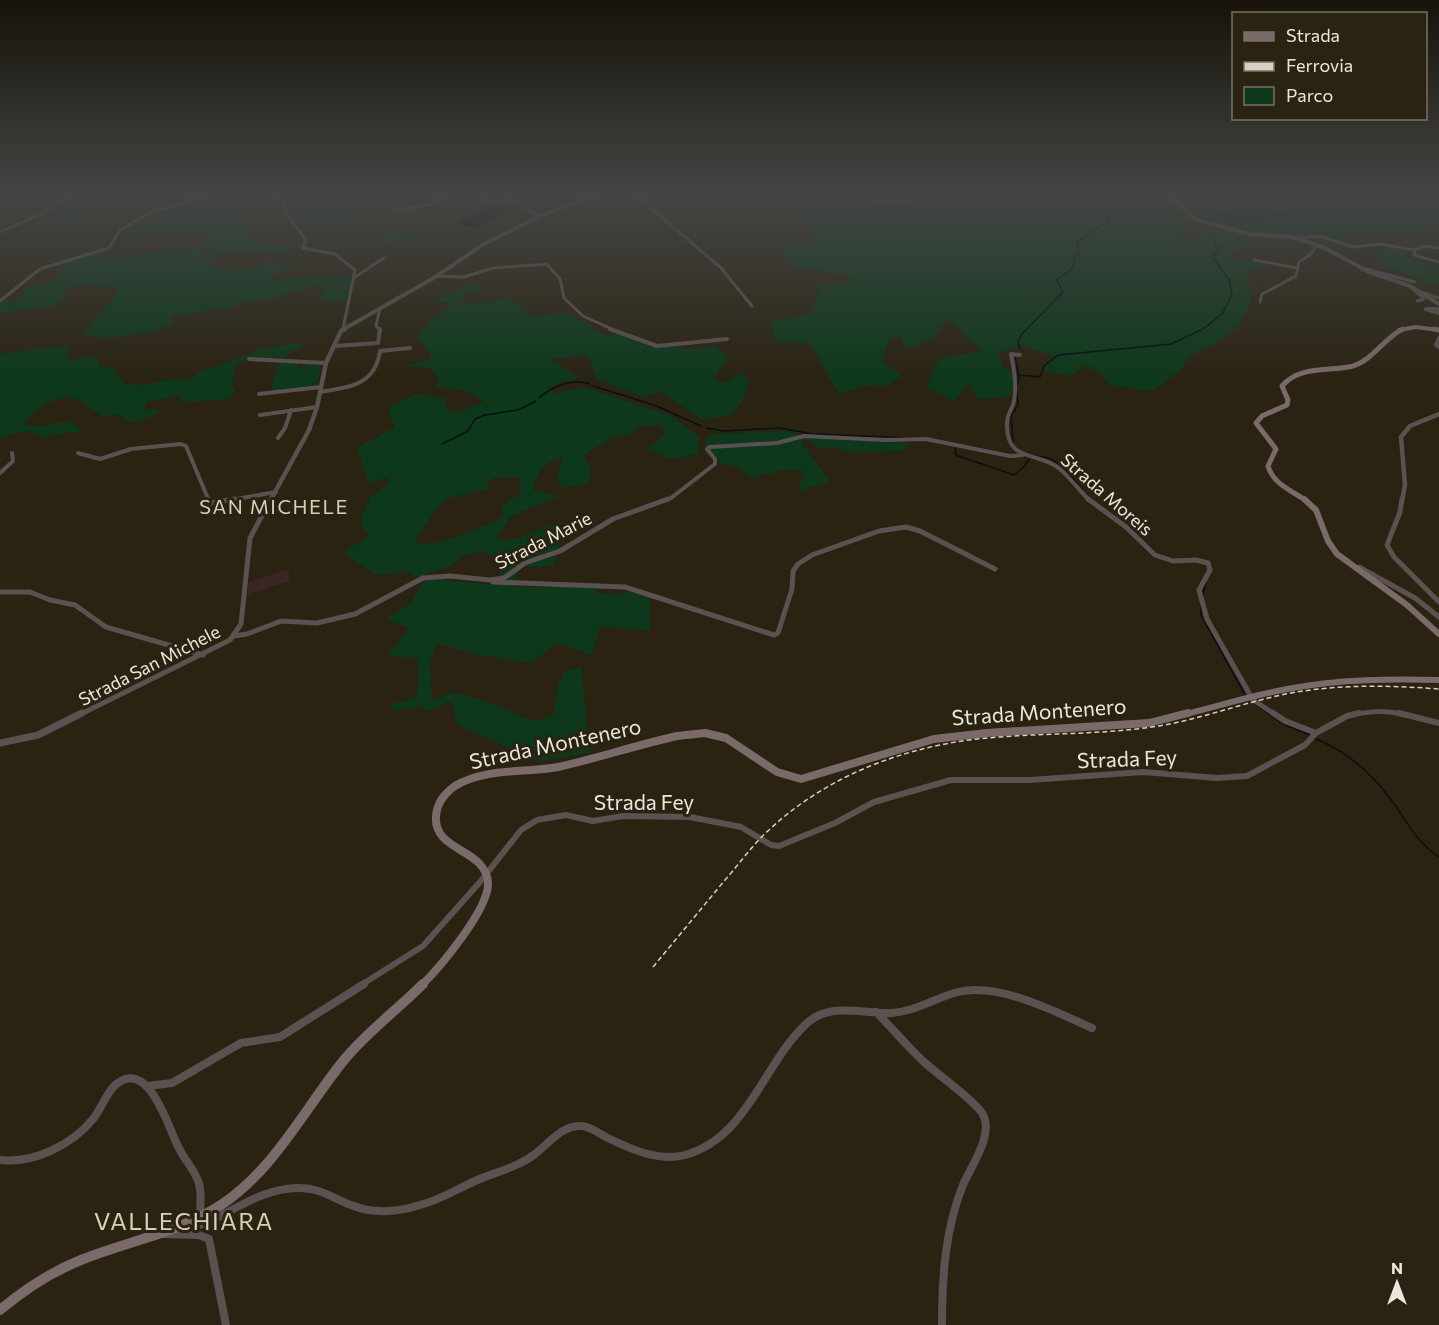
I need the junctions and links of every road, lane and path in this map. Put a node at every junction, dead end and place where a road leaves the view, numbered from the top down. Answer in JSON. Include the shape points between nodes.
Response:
{"nodes":[{"id":1,"x":80,"y":257,"type":"edge"},
{"id":2,"x":339,"y":257,"type":"edge"},
{"id":3,"x":465,"y":257,"type":"edge"},
{"id":4,"x":709,"y":257,"type":"edge"},
{"id":5,"x":1306,"y":257,"type":"edge"},
{"id":6,"x":1340,"y":257,"type":"edge"},
{"id":7,"x":1421,"y":257,"type":"edge"},
{"id":8,"x":384,"y":258,"type":"dead end"},
{"id":9,"x":1254,"y":260,"type":"dead end"},
{"id":10,"x":1439,"y":262,"type":"edge"},
{"id":11,"x":1359,"y":267,"type":"junction"},
{"id":12,"x":1298,"y":268,"type":"junction"},
{"id":13,"x":436,"y":276,"type":"junction"},
{"id":14,"x":355,"y":277,"type":"junction"},
{"id":15,"x":1415,"y":282,"type":"dead end"},
{"id":16,"x":1410,"y":286,"type":"junction"},
{"id":17,"x":1418,"y":291,"type":"junction"},
{"id":18,"x":1439,"y":298,"type":"edge"},
{"id":19,"x":0,"y":301,"type":"edge"},
{"id":20,"x":1417,"y":301,"type":"dead end"},
{"id":21,"x":1260,"y":302,"type":"dead end"},
{"id":22,"x":1439,"y":304,"type":"edge"},
{"id":23,"x":752,"y":306,"type":"dead end"},
{"id":24,"x":380,"y":308,"type":"junction"},
{"id":25,"x":343,"y":329,"type":"junction"},
{"id":26,"x":1439,"y":330,"type":"edge"},
{"id":27,"x":1439,"y":338,"type":"edge"},
{"id":28,"x":727,"y":339,"type":"dead end"},
{"id":29,"x":378,"y":343,"type":"junction"},
{"id":30,"x":334,"y":346,"type":"junction"},
{"id":31,"x":1439,"y":347,"type":"edge"},
{"id":32,"x":410,"y":348,"type":"dead end"},
{"id":33,"x":377,"y":351,"type":"dead end"},
{"id":34,"x":1020,"y":355,"type":"dead end"},
{"id":35,"x":249,"y":359,"type":"dead end"},
{"id":36,"x":326,"y":363,"type":"junction"},
{"id":37,"x":321,"y":389,"type":"junction"},
{"id":38,"x":260,"y":394,"type":"dead end"},
{"id":39,"x":317,"y":407,"type":"junction"},
{"id":40,"x":291,"y":410,"type":"junction"},
{"id":41,"x":1439,"y":414,"type":"edge"},
{"id":42,"x":260,"y":415,"type":"dead end"},
{"id":43,"x":278,"y":438,"type":"dead end"},
{"id":44,"x":12,"y":453,"type":"dead end"},
{"id":45,"x":78,"y":453,"type":"dead end"},
{"id":46,"x":1023,"y":455,"type":"junction"},
{"id":47,"x":1043,"y":457,"type":"joint"},
{"id":48,"x":0,"y":473,"type":"edge"},
{"id":49,"x":276,"y":492,"type":"junction"},
{"id":50,"x":1344,"y":561,"type":"junction"},
{"id":51,"x":995,"y":568,"type":"dead end"},
{"id":52,"x":474,"y":578,"type":"junction"},
{"id":53,"x":0,"y":592,"type":"edge"},
{"id":54,"x":1439,"y":602,"type":"edge"},
{"id":55,"x":1439,"y":617,"type":"edge"},
{"id":56,"x":1439,"y":634,"type":"edge"},
{"id":57,"x":234,"y":636,"type":"junction"},
{"id":58,"x":203,"y":655,"type":"junction"},
{"id":59,"x":1439,"y":680,"type":"edge"},
{"id":60,"x":1439,"y":723,"type":"edge"},
{"id":61,"x":1314,"y":736,"type":"junction"},
{"id":62,"x":0,"y":743,"type":"edge"},
{"id":63,"x":487,"y":874,"type":"junction"},
{"id":64,"x":876,"y":1012,"type":"junction"},
{"id":65,"x":1092,"y":1028,"type":"dead end"},
{"id":66,"x":147,"y":1086,"type":"junction"},
{"id":67,"x":0,"y":1160,"type":"edge"},
{"id":68,"x":200,"y":1216,"type":"junction"},
{"id":69,"x":191,"y":1221,"type":"junction"},
{"id":70,"x":158,"y":1233,"type":"junction"},
{"id":71,"x":0,"y":1310,"type":"edge"},
{"id":72,"x":226,"y":1325,"type":"edge"},
{"id":73,"x":942,"y":1325,"type":"edge"}],
"edges":[{"from":1,"to":19,"type":"street","via":[[40,269]]},
{"from":2,"to":14,"type":"street","via":[[353,268]]},
{"from":3,"to":13,"type":"street"},
{"from":4,"to":23,"type":"street"},
{"from":5,"to":12,"type":"street"},
{"from":6,"to":11,"type":"street"},
{"from":7,"to":10,"type":"street"},
{"from":8,"to":14,"type":"street"},
{"from":9,"to":12,"type":"street"},
{"from":11,"to":15,"type":"street"},
{"from":11,"to":16,"type":"street"},
{"from":12,"to":21,"type":"street","via":[[1294,278],[1262,294]]},
{"from":13,"to":24,"type":"street"},
{"from":13,"to":28,"type":"street","via":[[464,277],[499,267],[548,264],[560,279],[564,298],[599,326],[657,346]]},
{"from":14,"to":25,"type":"street"},
{"from":16,"to":17,"type":"street"},
{"from":16,"to":20,"type":"street","via":[[1424,299]]},
{"from":17,"to":18,"type":"street"},
{"from":17,"to":22,"type":"street"},
{"from":24,"to":25,"type":"street"},
{"from":24,"to":29,"type":"street"},
{"from":25,"to":30,"type":"street","name":"Strada San Michele"},
{"from":26,"to":50,"type":"main road","via":[[1405,326],[1359,364],[1314,369],[1284,382],[1287,405],[1257,419],[1258,427],[1276,449],[1268,466],[1271,475],[1314,507],[1328,542]]},
{"from":27,"to":31,"type":"street"},
{"from":29,"to":30,"type":"street"},
{"from":29,"to":33,"type":"street"},
{"from":30,"to":36,"type":"street","name":"Strada San Michele"},
{"from":32,"to":37,"type":"street","via":[[380,351],[378,365],[359,385]]},
{"from":34,"to":46,"type":"street","via":[[1010,356],[1014,396],[1007,422],[1010,445]]},
{"from":35,"to":36,"type":"street"},
{"from":36,"to":37,"type":"street","name":"Strada San Michele"},
{"from":37,"to":38,"type":"street"},
{"from":37,"to":39,"type":"street","name":"Strada San Michele"},
{"from":39,"to":40,"type":"street"},
{"from":39,"to":49,"type":"street","name":"Strada San Michele"},
{"from":40,"to":42,"type":"street"},
{"from":40,"to":43,"type":"street"},
{"from":41,"to":54,"type":"street","via":[[1410,426],[1401,436],[1405,485],[1388,545],[1394,557]]},
{"from":44,"to":48,"type":"street","via":[[13,462]]},
{"from":45,"to":49,"type":"street","via":[[100,459],[130,449],[181,444],[186,446],[210,503]]},
{"from":46,"to":47,"type":"street"},
{"from":46,"to":52,"type":"street","name":"Strada Marie","via":[[1010,456],[931,439],[804,436],[777,443],[707,449],[715,464],[675,495],[613,519],[560,551],[525,563],[504,578]]},
{"from":47,"to":61,"type":"street","name":"Strada Moreis","via":[[1155,555],[1173,561],[1208,563],[1210,570],[1198,590],[1207,619],[1249,695],[1273,714]]},
{"from":49,"to":57,"type":"street","name":"Strada San Michele","via":[[250,538],[241,624]]},
{"from":50,"to":55,"type":"street","via":[[1406,593]]},
{"from":50,"to":56,"type":"main road","via":[[1421,615]]},
{"from":51,"to":52,"type":"street","via":[[920,531],[906,527],[879,531],[812,555],[798,564],[793,571],[783,622],[774,635],[625,587],[509,584]]},
{"from":52,"to":57,"type":"street","name":"Strada Marie","via":[[423,578],[355,614],[317,623],[280,621]]},
{"from":53,"to":58,"type":"street","via":[[30,592],[75,605],[106,627]]},
{"from":57,"to":58,"type":"street","name":"Strada San Michele"},
{"from":58,"to":62,"type":"street","name":"Strada San Michele","via":[[38,735]]},
{"from":59,"to":63,"type":"main road","name":"Strada Montenero","via":[[1344,680],[1291,688],[1149,723],[934,739],[801,778],[773,771],[732,740],[719,735],[673,737],[544,769],[471,779],[457,785],[442,797],[435,815],[435,830],[449,846],[475,857]]},
{"from":60,"to":61,"type":"street","via":[[1389,711],[1371,711],[1347,716]]},
{"from":61,"to":63,"type":"street","name":"Strada Fey","via":[[1248,776],[1217,778],[1143,772],[1030,780],[951,780],[874,801],[835,823],[779,846],[741,828],[690,817],[623,816],[593,821],[559,816],[537,820],[521,830]]},
{"from":63,"to":66,"type":"street","name":"Strada Fey","via":[[423,946],[307,1022],[280,1037],[233,1045],[172,1083]]},
{"from":63,"to":68,"type":"main road","via":[[483,904],[437,969],[349,1054],[258,1173],[231,1198]]},
{"from":64,"to":65,"type":"street","via":[[901,1012],[975,990],[1042,1006]]},
{"from":64,"to":69,"type":"street","via":[[831,1011],[812,1019],[788,1045],[728,1131],[687,1155],[666,1156],[631,1148],[579,1126],[566,1130],[521,1163],[417,1207],[363,1209],[315,1189],[293,1188],[261,1194],[207,1223],[198,1225]]},
{"from":64,"to":73,"type":"street","via":[[986,1118],[986,1132],[960,1190],[952,1220],[942,1290]]},
{"from":66,"to":67,"type":"street","name":"Strada Fey","via":[[138,1079],[123,1079],[69,1141],[18,1161]]},
{"from":66,"to":68,"type":"street","via":[[198,1178]]},
{"from":68,"to":69,"type":"main road"},
{"from":69,"to":70,"type":"main road"},
{"from":70,"to":71,"type":"main road","via":[[62,1268]]},
{"from":70,"to":72,"type":"street","via":[[168,1237],[207,1236]]}]}
